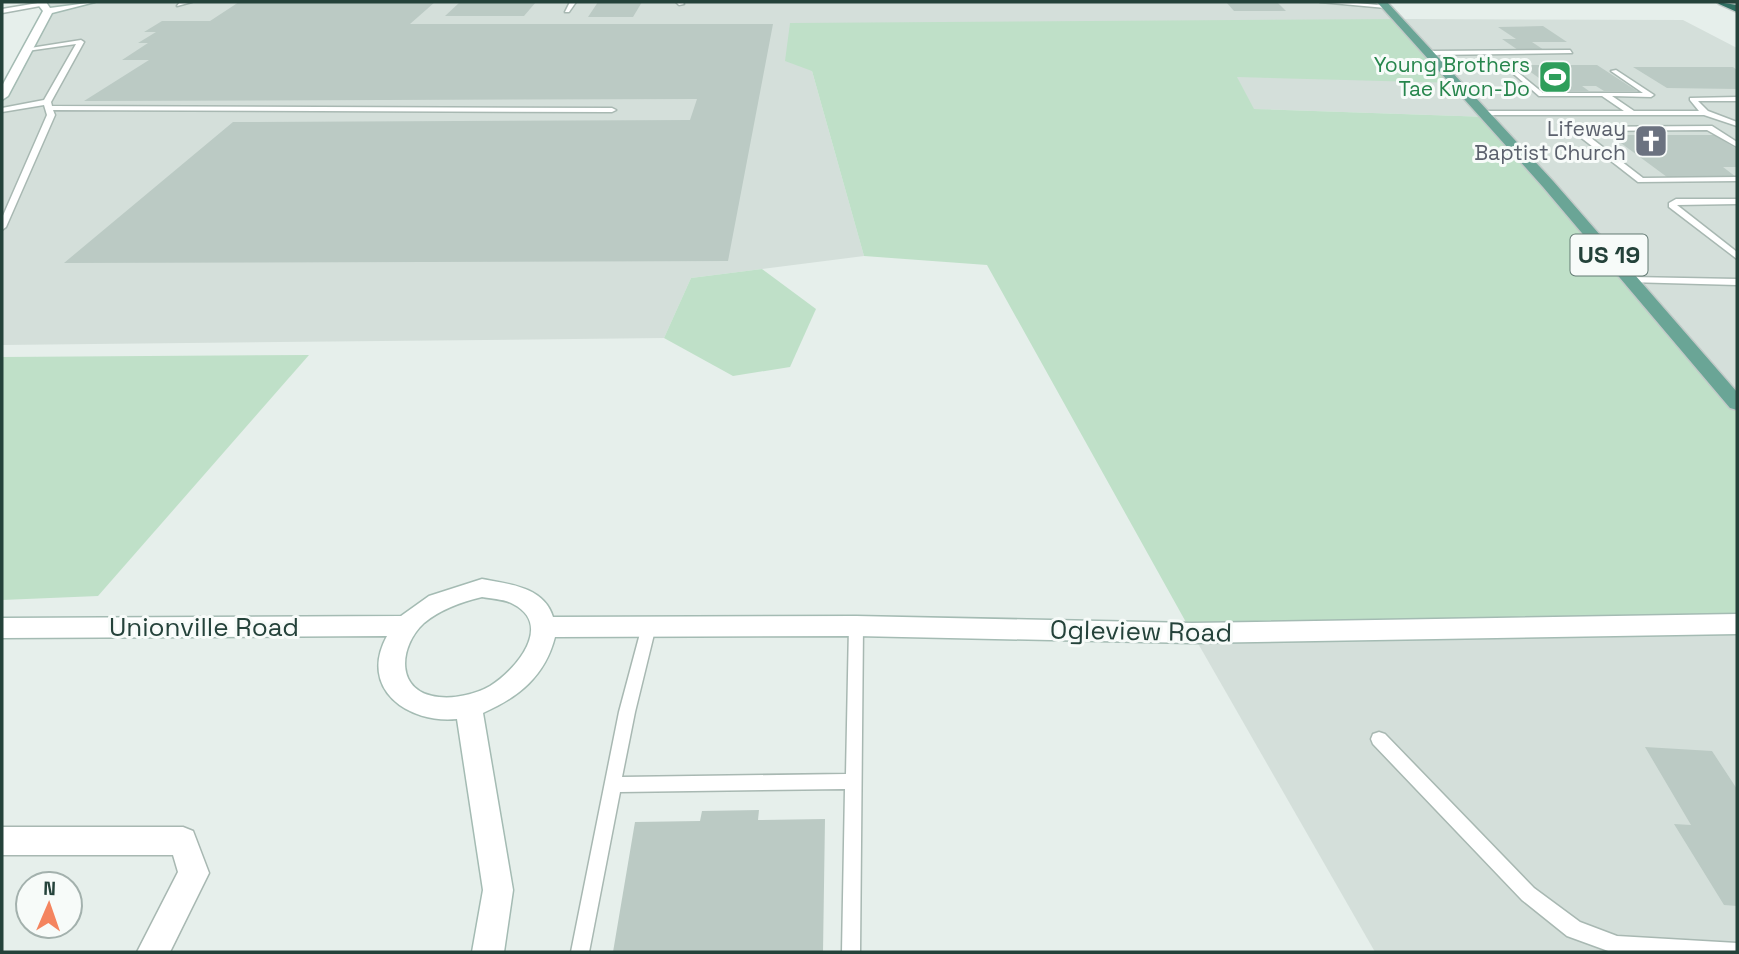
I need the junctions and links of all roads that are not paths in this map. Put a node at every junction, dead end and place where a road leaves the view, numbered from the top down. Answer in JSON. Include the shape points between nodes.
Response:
{"nodes":[{"id":1,"x":89,"y":2,"type":"edge"},
{"id":2,"x":184,"y":2,"type":"edge"},
{"id":3,"x":190,"y":2,"type":"edge"},
{"id":4,"x":573,"y":2,"type":"edge"},
{"id":5,"x":1323,"y":2,"type":"edge"},
{"id":6,"x":1722,"y":2,"type":"edge"},
{"id":7,"x":1384,"y":4,"type":"edge"},
{"id":8,"x":44,"y":6,"type":"edge"},
{"id":9,"x":1737,"y":9,"type":"edge"},
{"id":10,"x":2,"y":11,"type":"edge"},
{"id":11,"x":567,"y":11,"type":"dead end"},
{"id":12,"x":27,"y":49,"type":"junction"},
{"id":13,"x":1570,"y":52,"type":"dead end"},
{"id":14,"x":1430,"y":53,"type":"junction"},
{"id":15,"x":1510,"y":68,"type":"dead end"},
{"id":16,"x":1614,"y":71,"type":"dead end"},
{"id":17,"x":1604,"y":94,"type":"junction"},
{"id":18,"x":2,"y":96,"type":"edge"},
{"id":19,"x":1737,"y":99,"type":"edge"},
{"id":20,"x":48,"y":105,"type":"junction"},
{"id":21,"x":2,"y":110,"type":"edge"},
{"id":22,"x":612,"y":110,"type":"dead end"},
{"id":23,"x":1485,"y":113,"type":"junction"},
{"id":24,"x":1633,"y":113,"type":"junction"},
{"id":25,"x":1705,"y":113,"type":"junction"},
{"id":26,"x":1737,"y":124,"type":"edge"},
{"id":27,"x":1657,"y":128,"type":"junction"},
{"id":28,"x":1737,"y":145,"type":"edge"},
{"id":29,"x":1737,"y":179,"type":"edge"},
{"id":30,"x":1737,"y":201,"type":"edge"},
{"id":31,"x":2,"y":227,"type":"edge"},
{"id":32,"x":1737,"y":256,"type":"edge"},
{"id":33,"x":1631,"y":280,"type":"junction"},
{"id":34,"x":1737,"y":282,"type":"edge"},
{"id":35,"x":1734,"y":398,"type":"edge"},
{"id":36,"x":1737,"y":624,"type":"edge"},
{"id":37,"x":407,"y":626,"type":"junction"},
{"id":38,"x":649,"y":626,"type":"junction"},
{"id":39,"x":856,"y":626,"type":"junction"},
{"id":40,"x":545,"y":627,"type":"junction"},
{"id":41,"x":2,"y":628,"type":"edge"},
{"id":42,"x":469,"y":706,"type":"junction"},
{"id":43,"x":1379,"y":739,"type":"dead end"},
{"id":44,"x":852,"y":781,"type":"junction"},
{"id":45,"x":613,"y":785,"type":"junction"},
{"id":46,"x":2,"y":841,"type":"edge"},
{"id":47,"x":153,"y":952,"type":"edge"},
{"id":48,"x":488,"y":952,"type":"edge"},
{"id":49,"x":580,"y":952,"type":"edge"},
{"id":50,"x":851,"y":952,"type":"edge"},
{"id":51,"x":1737,"y":952,"type":"edge"}],
"edges":[{"from":1,"to":8,"type":"street"},
{"from":2,"to":3,"type":"lane","via":[[179,5]]},
{"from":4,"to":11,"type":"lane"},
{"from":5,"to":7,"type":"lane"},
{"from":6,"to":9,"type":"highway"},
{"from":7,"to":14,"type":"main road","number":"US 19"},
{"from":8,"to":10,"type":"lane"},
{"from":8,"to":12,"type":"street"},
{"from":12,"to":18,"type":"street"},
{"from":12,"to":20,"type":"lane","via":[[81,42]]},
{"from":13,"to":14,"type":"lane"},
{"from":14,"to":23,"type":"main road","number":"US 19"},
{"from":15,"to":17,"type":"lane","via":[[1541,95]]},
{"from":16,"to":17,"type":"lane","via":[[1651,95]]},
{"from":17,"to":24,"type":"lane"},
{"from":19,"to":25,"type":"lane","via":[[1692,99]]},
{"from":20,"to":21,"type":"lane"},
{"from":20,"to":22,"type":"lane"},
{"from":20,"to":31,"type":"lane","via":[[51,115]]},
{"from":23,"to":24,"type":"lane"},
{"from":23,"to":33,"type":"main road","number":"US 19"},
{"from":24,"to":25,"type":"lane"},
{"from":24,"to":27,"type":"lane"},
{"from":25,"to":26,"type":"lane"},
{"from":27,"to":28,"type":"lane","via":[[1709,128]]},
{"from":27,"to":29,"type":"lane","via":[[1574,129],[1641,180]]},
{"from":30,"to":32,"type":"lane","via":[[1672,205]]},
{"from":33,"to":34,"type":"lane"},
{"from":33,"to":35,"type":"main road","number":"US 19"},
{"from":36,"to":39,"type":"street","name":"Ogleview Road","via":[[1192,634]]},
{"from":37,"to":40,"type":"street","via":[[434,604],[482,588],[524,596],[538,607]]},
{"from":37,"to":41,"type":"street","name":"Unionville Road"},
{"from":37,"to":42,"type":"street","via":[[390,657],[391,677],[400,694],[418,705]]},
{"from":38,"to":39,"type":"street","name":"Ogleview Road"},
{"from":38,"to":40,"type":"street","name":"Ogleview Road"},
{"from":38,"to":45,"type":"lane"},
{"from":39,"to":44,"type":"lane"},
{"from":40,"to":42,"type":"street","via":[[545,642],[536,662],[519,681]]},
{"from":42,"to":48,"type":"street","via":[[498,890]]},
{"from":43,"to":51,"type":"lane","via":[[1528,894],[1574,929],[1617,944]]},
{"from":44,"to":45,"type":"lane"},
{"from":44,"to":50,"type":"lane"},
{"from":45,"to":49,"type":"lane"},
{"from":46,"to":47,"type":"street","via":[[183,841],[194,873]]}]}
